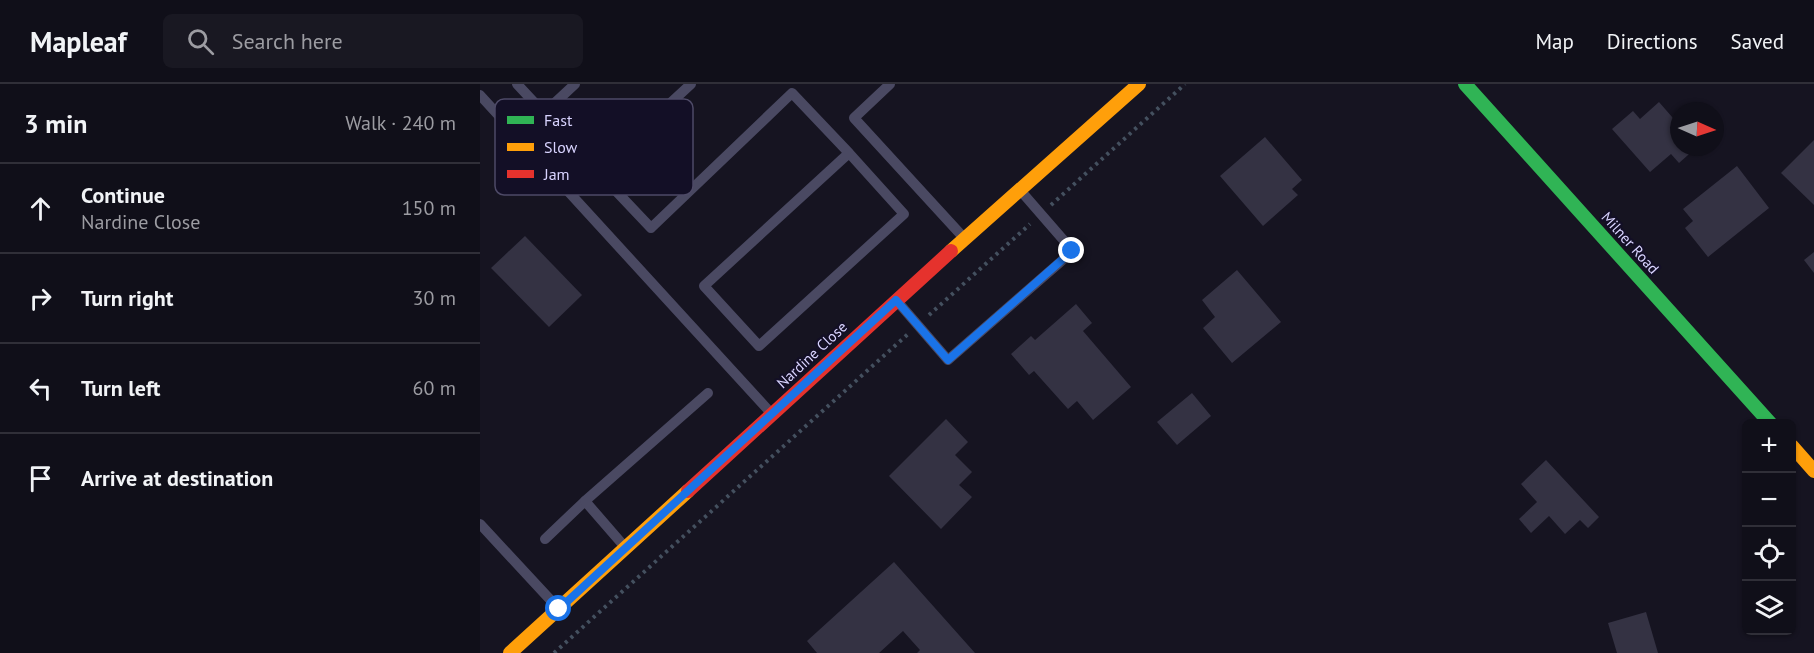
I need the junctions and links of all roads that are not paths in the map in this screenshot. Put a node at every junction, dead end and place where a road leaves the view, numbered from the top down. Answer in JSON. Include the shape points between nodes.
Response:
{"nodes":[{"id":1,"x":517,"y":84,"type":"edge"},
{"id":2,"x":575,"y":84,"type":"edge"},
{"id":3,"x":691,"y":84,"type":"edge"},
{"id":4,"x":890,"y":84,"type":"edge"},
{"id":5,"x":1139,"y":84,"type":"edge"},
{"id":6,"x":1465,"y":84,"type":"edge"},
{"id":7,"x":480,"y":95,"type":"edge"},
{"id":8,"x":531,"y":99,"type":"edge"},
{"id":9,"x":559,"y":99,"type":"edge"},
{"id":10,"x":675,"y":99,"type":"edge"},
{"id":11,"x":495,"y":111,"type":"edge"},
{"id":12,"x":849,"y":153,"type":"junction"},
{"id":13,"x":693,"y":188,"type":"edge"},
{"id":14,"x":1020,"y":190,"type":"junction"},
{"id":15,"x":572,"y":195,"type":"edge"},
{"id":16,"x":620,"y":195,"type":"edge"},
{"id":17,"x":685,"y":195,"type":"edge"},
{"id":18,"x":964,"y":239,"type":"junction"},
{"id":19,"x":896,"y":300,"type":"junction"},
{"id":20,"x":708,"y":393,"type":"dead end"},
{"id":21,"x":772,"y":414,"type":"junction"},
{"id":22,"x":1767,"y":419,"type":"edge"},
{"id":23,"x":1796,"y":451,"type":"edge"},
{"id":24,"x":1814,"y":471,"type":"edge"},
{"id":25,"x":585,"y":501,"type":"junction"},
{"id":26,"x":480,"y":524,"type":"edge"},
{"id":27,"x":545,"y":538,"type":"dead end"},
{"id":28,"x":626,"y":548,"type":"junction"},
{"id":29,"x":559,"y":609,"type":"junction"},
{"id":30,"x":510,"y":653,"type":"edge"}],
"edges":[{"from":1,"to":8,"type":"lane"},
{"from":2,"to":9,"type":"lane"},
{"from":3,"to":10,"type":"lane"},
{"from":4,"to":18,"type":"lane","via":[[854,118]]},
{"from":5,"to":14,"type":"street","name":"Nardine Close"},
{"from":6,"to":22,"type":"street","name":"Milner Road"},
{"from":7,"to":11,"type":"lane"},
{"from":12,"to":12,"type":"lane","via":[[704,286],[759,346],[904,214]]},
{"from":12,"to":13,"type":"lane","via":[[792,93]]},
{"from":14,"to":18,"type":"street","name":"Nardine Close"},
{"from":14,"to":19,"type":"lane","via":[[1072,251],[948,360]]},
{"from":15,"to":21,"type":"lane"},
{"from":16,"to":17,"type":"lane","via":[[651,228]]},
{"from":18,"to":19,"type":"street","name":"Nardine Close"},
{"from":19,"to":21,"type":"street","name":"Nardine Close"},
{"from":20,"to":25,"type":"lane"},
{"from":21,"to":28,"type":"street","name":"Nardine Close"},
{"from":23,"to":24,"type":"street"},
{"from":25,"to":27,"type":"lane"},
{"from":25,"to":28,"type":"lane"},
{"from":26,"to":29,"type":"lane"},
{"from":28,"to":29,"type":"street","name":"Nardine Close"},
{"from":29,"to":30,"type":"street","name":"Nardine Close"}]}
